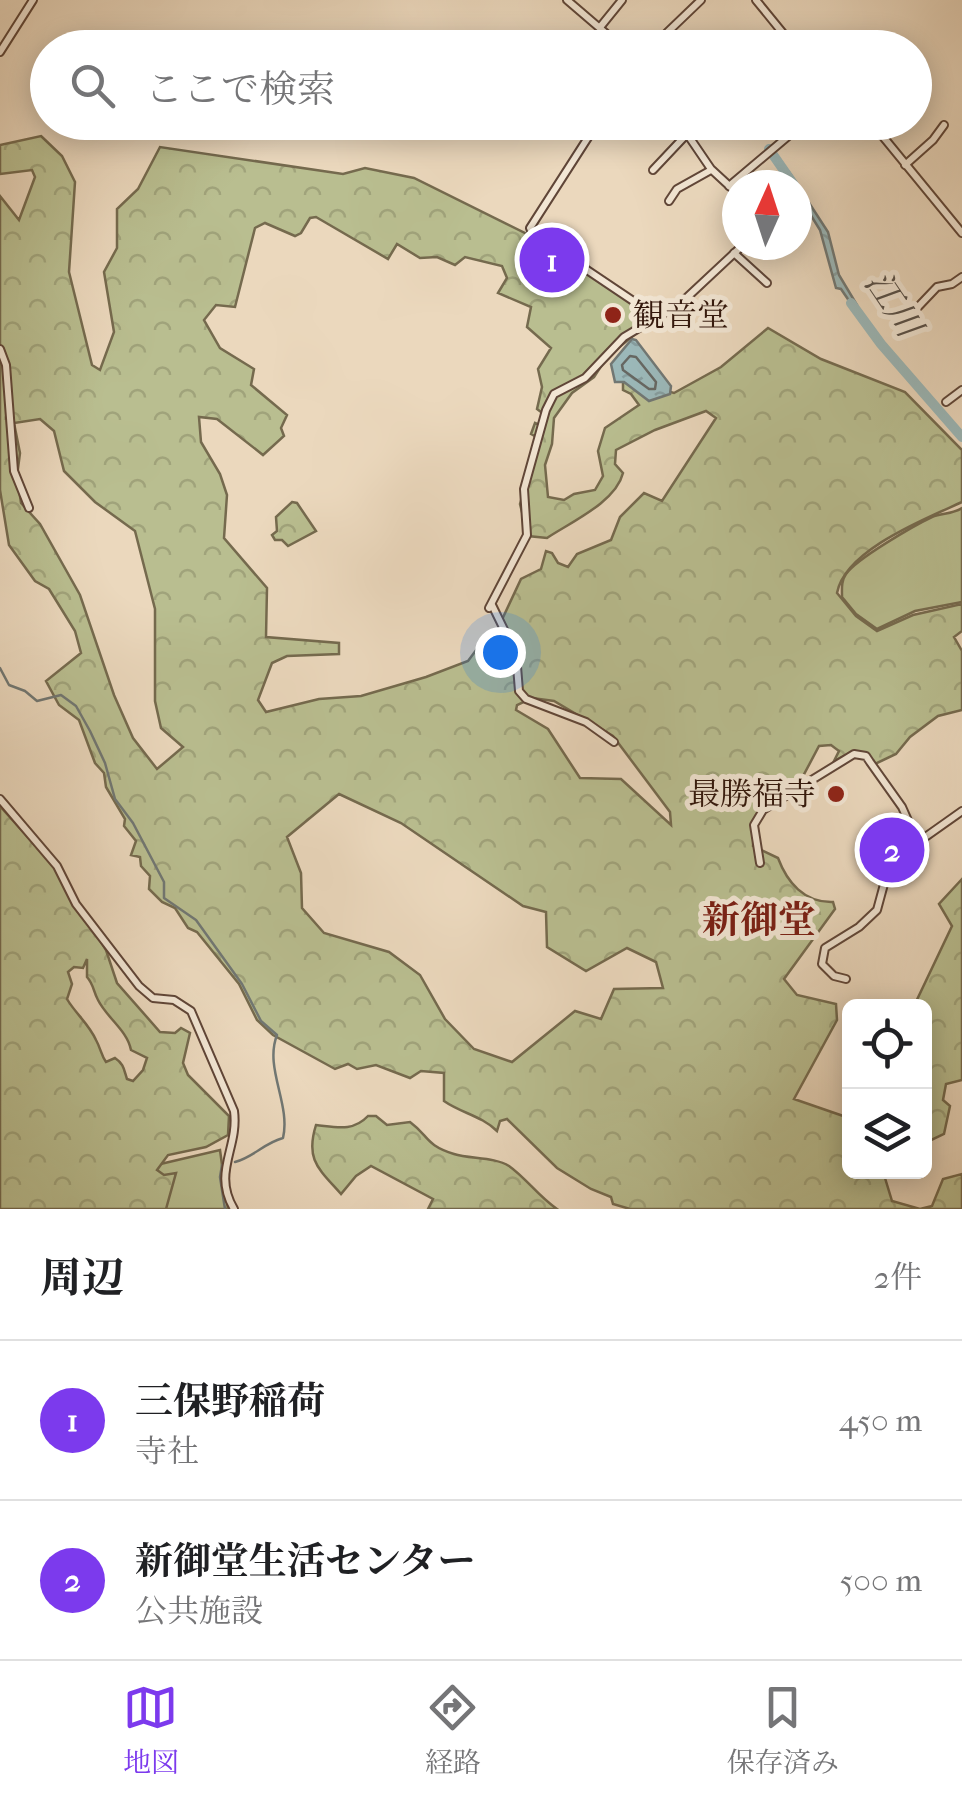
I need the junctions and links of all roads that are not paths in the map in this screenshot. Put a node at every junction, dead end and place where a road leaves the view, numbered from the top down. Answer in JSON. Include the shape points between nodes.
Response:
{"nodes":[{"id":1,"x":32,"y":0,"type":"edge"},
{"id":2,"x":567,"y":0,"type":"edge"},
{"id":3,"x":622,"y":0,"type":"edge"},
{"id":4,"x":701,"y":0,"type":"edge"},
{"id":5,"x":756,"y":0,"type":"edge"},
{"id":6,"x":601,"y":26,"type":"junction"},
{"id":7,"x":605,"y":30,"type":"edge"},
{"id":8,"x":671,"y":30,"type":"edge"},
{"id":9,"x":780,"y":30,"type":"edge"},
{"id":10,"x":0,"y":52,"type":"edge"},
{"id":11,"x":944,"y":124,"type":"dead end"},
{"id":12,"x":586,"y":140,"type":"edge"},
{"id":13,"x":681,"y":140,"type":"edge"},
{"id":14,"x":691,"y":140,"type":"edge"},
{"id":15,"x":783,"y":140,"type":"edge"},
{"id":16,"x":885,"y":140,"type":"edge"},
{"id":17,"x":905,"y":165,"type":"junction"},
{"id":18,"x":653,"y":170,"type":"dead end"},
{"id":19,"x":712,"y":170,"type":"junction"},
{"id":20,"x":748,"y":170,"type":"edge"},
{"id":21,"x":722,"y":179,"type":"edge"},
{"id":22,"x":669,"y":201,"type":"dead end"},
{"id":23,"x":962,"y":233,"type":"edge"},
{"id":24,"x":727,"y":260,"type":"edge"},
{"id":25,"x":742,"y":260,"type":"edge"},
{"id":26,"x":962,"y":277,"type":"edge"},
{"id":27,"x":767,"y":283,"type":"dead end"},
{"id":28,"x":918,"y":307,"type":"dead end"},
{"id":29,"x":657,"y":317,"type":"junction"},
{"id":30,"x":0,"y":349,"type":"edge"},
{"id":31,"x":962,"y":390,"type":"edge"},
{"id":32,"x":946,"y":402,"type":"dead end"},
{"id":33,"x":28,"y":508,"type":"dead end"},
{"id":34,"x":614,"y":742,"type":"dead end"},
{"id":35,"x":0,"y":799,"type":"edge"},
{"id":36,"x":962,"y":811,"type":"edge"},
{"id":37,"x":918,"y":843,"type":"junction"},
{"id":38,"x":760,"y":862,"type":"dead end"},
{"id":39,"x":846,"y":979,"type":"dead end"},
{"id":40,"x":234,"y":1209,"type":"edge"}],
"edges":[{"from":1,"to":10,"type":"street"},
{"from":2,"to":6,"type":"street"},
{"from":3,"to":6,"type":"street"},
{"from":4,"to":8,"type":"street"},
{"from":5,"to":9,"type":"street"},
{"from":6,"to":7,"type":"street"},
{"from":11,"to":17,"type":"street"},
{"from":12,"to":29,"type":"street","via":[[532,234]]},
{"from":13,"to":18,"type":"street"},
{"from":14,"to":19,"type":"street"},
{"from":15,"to":20,"type":"street"},
{"from":16,"to":17,"type":"street"},
{"from":17,"to":23,"type":"street"},
{"from":19,"to":21,"type":"street"},
{"from":19,"to":22,"type":"street"},
{"from":24,"to":29,"type":"street"},
{"from":25,"to":27,"type":"street"},
{"from":26,"to":28,"type":"street","via":[[937,287]]},
{"from":29,"to":34,"type":"street","via":[[550,401],[524,489],[527,535],[490,606],[516,654],[519,691],[526,699],[586,722]]},
{"from":30,"to":33,"type":"street","via":[[14,471]]},
{"from":31,"to":32,"type":"street"},
{"from":35,"to":40,"type":"street","via":[[57,866],[76,904],[139,986],[191,1011],[234,1111],[224,1183]]},
{"from":36,"to":37,"type":"street"},
{"from":37,"to":38,"type":"street","via":[[866,756],[854,754],[763,810],[754,825]]},
{"from":37,"to":39,"type":"street","via":[[888,864],[877,910],[822,952],[827,970]]}]}
